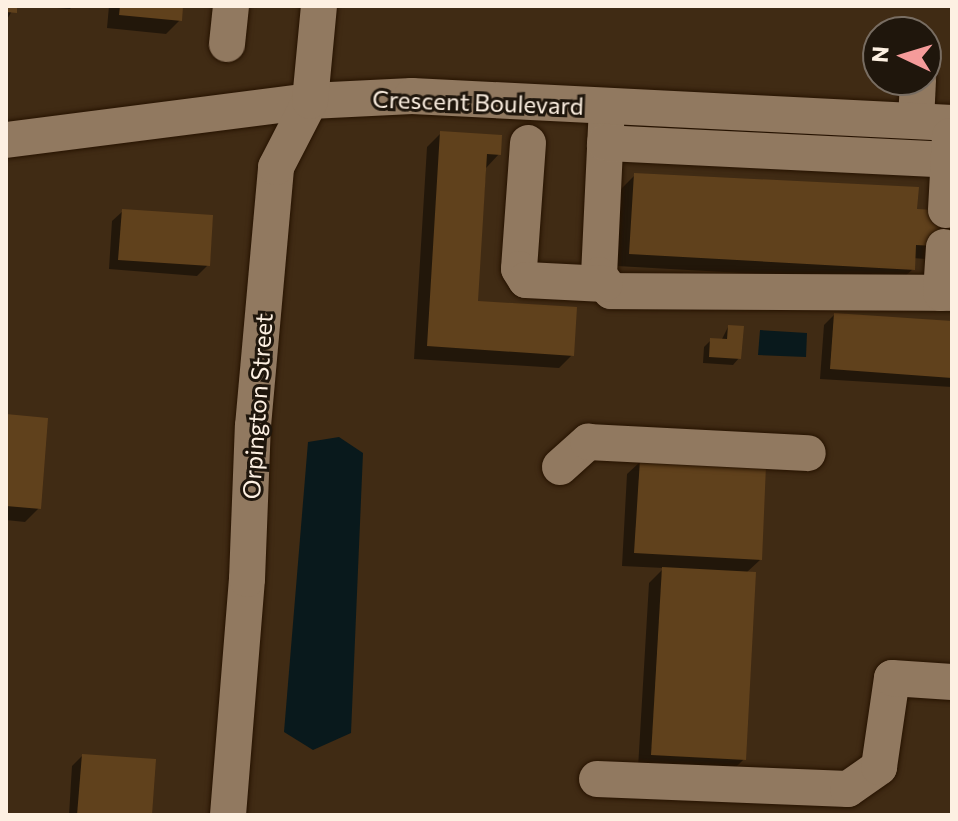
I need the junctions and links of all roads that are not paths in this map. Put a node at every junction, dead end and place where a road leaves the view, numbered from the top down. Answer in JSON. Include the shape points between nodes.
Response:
{"nodes":[{"id":1,"x":231,"y":6,"type":"edge"},
{"id":2,"x":319,"y":6,"type":"edge"},
{"id":3,"x":227,"y":44,"type":"dead end"},
{"id":4,"x":926,"y":96,"type":"edge"},
{"id":5,"x":310,"y":101,"type":"junction"},
{"id":6,"x":607,"y":106,"type":"junction"},
{"id":7,"x":939,"y":122,"type":"edge"},
{"id":8,"x":6,"y":140,"type":"edge"},
{"id":9,"x":528,"y":143,"type":"dead end"},
{"id":10,"x":605,"y":143,"type":"junction"},
{"id":11,"x":948,"y":160,"type":"junction"},
{"id":12,"x":946,"y":210,"type":"dead end"},
{"id":13,"x":944,"y":247,"type":"dead end"},
{"id":14,"x":608,"y":288,"type":"junction"},
{"id":15,"x":947,"y":293,"type":"edge"},
{"id":16,"x":808,"y":453,"type":"dead end"},
{"id":17,"x":560,"y":467,"type":"dead end"},
{"id":18,"x":952,"y":682,"type":"edge"},
{"id":19,"x":597,"y":779,"type":"dead end"},
{"id":20,"x":228,"y":815,"type":"edge"}],
"edges":[{"from":1,"to":3,"type":"street"},
{"from":2,"to":5,"type":"street","name":"Orpington Street"},
{"from":4,"to":7,"type":"street"},
{"from":5,"to":6,"type":"street","name":"Crescent Boulevard","via":[[412,96]]},
{"from":5,"to":8,"type":"street","name":"Crescent Boulevard"},
{"from":5,"to":20,"type":"street","name":"Orpington Street","via":[[276,167]]},
{"from":6,"to":7,"type":"street","name":"Crescent Boulevard"},
{"from":6,"to":10,"type":"street"},
{"from":7,"to":11,"type":"street"},
{"from":9,"to":14,"type":"street","via":[[519,269],[526,280]]},
{"from":10,"to":11,"type":"street"},
{"from":10,"to":14,"type":"street","via":[[599,275]]},
{"from":11,"to":12,"type":"street"},
{"from":13,"to":15,"type":"street"},
{"from":14,"to":15,"type":"street"},
{"from":16,"to":17,"type":"street","via":[[588,442]]},
{"from":18,"to":19,"type":"street","via":[[892,678],[879,767],[848,789]]}]}
